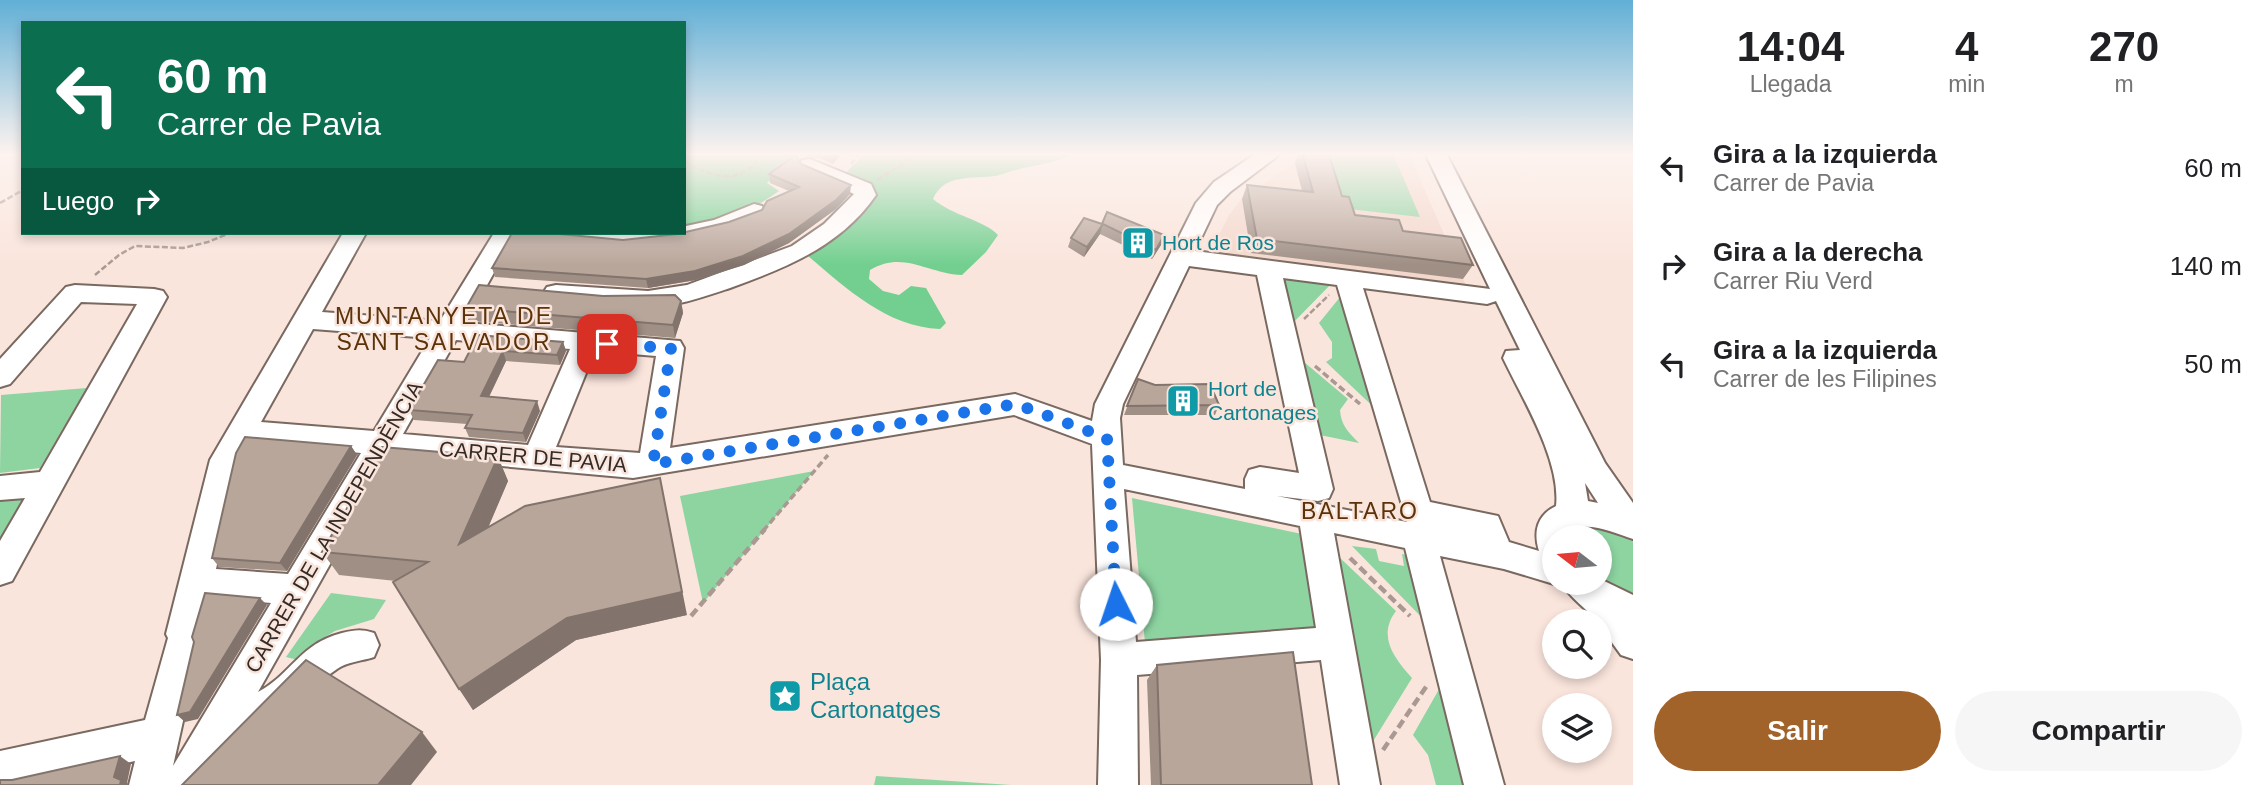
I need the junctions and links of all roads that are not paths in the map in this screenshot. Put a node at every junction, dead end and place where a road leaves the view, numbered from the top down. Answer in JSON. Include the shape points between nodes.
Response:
{"nodes":[{"id":1,"x":866,"y":192,"type":"edge"},
{"id":2,"x":1217,"y":192,"type":"edge"},
{"id":3,"x":1438,"y":192,"type":"edge"},
{"id":4,"x":1454,"y":192,"type":"edge"},
{"id":5,"x":754,"y":211,"type":"edge"},
{"id":6,"x":686,"y":232,"type":"edge"},
{"id":7,"x":353,"y":235,"type":"edge"},
{"id":8,"x":504,"y":235,"type":"edge"},
{"id":9,"x":571,"y":235,"type":"edge"},
{"id":10,"x":660,"y":235,"type":"edge"},
{"id":11,"x":1180,"y":257,"type":"junction"},
{"id":12,"x":1268,"y":268,"type":"junction"},
{"id":13,"x":1347,"y":278,"type":"junction"},
{"id":14,"x":477,"y":286,"type":"junction"},
{"id":15,"x":502,"y":288,"type":"edge"},
{"id":16,"x":527,"y":290,"type":"edge"},
{"id":17,"x":1487,"y":296,"type":"junction"},
{"id":18,"x":307,"y":320,"type":"junction"},
{"id":19,"x":449,"y":332,"type":"junction"},
{"id":20,"x":586,"y":342,"type":"junction"},
{"id":21,"x":0,"y":377,"type":"edge"},
{"id":22,"x":242,"y":431,"type":"junction"},
{"id":23,"x":1107,"y":438,"type":"junction"},
{"id":24,"x":383,"y":444,"type":"junction"},
{"id":25,"x":537,"y":458,"type":"junction"},
{"id":26,"x":653,"y":464,"type":"junction"},
{"id":27,"x":1108,"y":474,"type":"junction"},
{"id":28,"x":49,"y":484,"type":"junction"},
{"id":29,"x":0,"y":488,"type":"edge"},
{"id":30,"x":1262,"y":507,"type":"junction"},
{"id":31,"x":1572,"y":514,"type":"junction"},
{"id":32,"x":1315,"y":518,"type":"junction"},
{"id":33,"x":1555,"y":525,"type":"edge"},
{"id":34,"x":1631,"y":525,"type":"edge"},
{"id":35,"x":1419,"y":538,"type":"junction"},
{"id":36,"x":1542,"y":553,"type":"edge"},
{"id":37,"x":1500,"y":554,"type":"junction"},
{"id":38,"x":0,"y":571,"type":"edge"},
{"id":39,"x":196,"y":582,"type":"junction"},
{"id":40,"x":299,"y":590,"type":"junction"},
{"id":41,"x":1593,"y":595,"type":"edge"},
{"id":42,"x":1600,"y":595,"type":"edge"},
{"id":43,"x":1633,"y":611,"type":"edge"},
{"id":44,"x":1335,"y":643,"type":"junction"},
{"id":45,"x":1633,"y":643,"type":"edge"},
{"id":46,"x":361,"y":645,"type":"dead end"},
{"id":47,"x":1119,"y":660,"type":"junction"},
{"id":48,"x":225,"y":713,"type":"junction"},
{"id":49,"x":161,"y":736,"type":"junction"},
{"id":50,"x":0,"y":771,"type":"edge"},
{"id":51,"x":149,"y":785,"type":"edge"},
{"id":52,"x":184,"y":785,"type":"edge"},
{"id":53,"x":1118,"y":785,"type":"edge"},
{"id":54,"x":1360,"y":785,"type":"edge"},
{"id":55,"x":1484,"y":785,"type":"edge"}],
"edges":[{"from":1,"to":16,"type":"street","via":[[832,229],[810,245],[690,293],[648,299]]},
{"from":2,"to":11,"type":"street"},
{"from":3,"to":17,"type":"street"},
{"from":4,"to":34,"type":"street","via":[[1594,471]]},
{"from":5,"to":6,"type":"street","via":[[721,225]]},
{"from":7,"to":18,"type":"street"},
{"from":8,"to":14,"type":"street","name":"CARRER DE LA INDEPENDÈNCIA"},
{"from":9,"to":10,"type":"street","via":[[625,239]]},
{"from":11,"to":12,"type":"street"},
{"from":11,"to":23,"type":"street","via":[[1113,394],[1106,418]]},
{"from":12,"to":13,"type":"street"},
{"from":12,"to":30,"type":"street","via":[[1318,489],[1260,479]]},
{"from":13,"to":17,"type":"street"},
{"from":13,"to":37,"type":"street","via":[[1418,513],[1487,525]]},
{"from":14,"to":15,"type":"street"},
{"from":14,"to":19,"type":"street","name":"CARRER DE LA INDEPENDÈNCIA"},
{"from":17,"to":31,"type":"street","via":[[1567,466]]},
{"from":18,"to":19,"type":"street"},
{"from":18,"to":22,"type":"street"},
{"from":19,"to":20,"type":"street"},
{"from":19,"to":24,"type":"street","name":"CARRER DE LA INDEPENDÈNCIA"},
{"from":20,"to":25,"type":"street"},
{"from":20,"to":26,"type":"street","via":[[671,348]]},
{"from":21,"to":28,"type":"street","via":[[75,293],[154,297]]},
{"from":22,"to":24,"type":"street","name":"CARRER DE PAVIA"},
{"from":22,"to":39,"type":"street","via":[[225,460]]},
{"from":23,"to":26,"type":"street","name":"CARRER DE PAVIA","via":[[1016,404]]},
{"from":23,"to":27,"type":"street"},
{"from":24,"to":25,"type":"street","name":"CARRER DE PAVIA"},
{"from":24,"to":40,"type":"street","name":"CARRER DE LA INDEPENDÈNCIA"},
{"from":25,"to":26,"type":"street","name":"CARRER DE PAVIA","via":[[616,466]]},
{"from":27,"to":30,"type":"street"},
{"from":27,"to":47,"type":"street"},
{"from":28,"to":29,"type":"street"},
{"from":28,"to":38,"type":"street"},
{"from":30,"to":32,"type":"street"},
{"from":31,"to":33,"type":"street"},
{"from":31,"to":34,"type":"street","via":[[1598,514]]},
{"from":32,"to":35,"type":"street"},
{"from":32,"to":44,"type":"street"},
{"from":35,"to":37,"type":"street"},
{"from":35,"to":55,"type":"street"},
{"from":36,"to":37,"type":"street"},
{"from":39,"to":40,"type":"street"},
{"from":39,"to":49,"type":"street"},
{"from":40,"to":48,"type":"street","name":"CARRER DE LA INDEPENDÈNCIA"},
{"from":41,"to":45,"type":"street"},
{"from":42,"to":43,"type":"street"},
{"from":44,"to":47,"type":"street"},
{"from":44,"to":54,"type":"street"},
{"from":46,"to":48,"type":"street","via":[[326,655],[280,701],[252,714]]},
{"from":47,"to":53,"type":"street"},
{"from":48,"to":52,"type":"street","name":"CARRER DE LA INDEPENDÈNCIA"},
{"from":49,"to":50,"type":"street"},
{"from":49,"to":51,"type":"street"}]}
